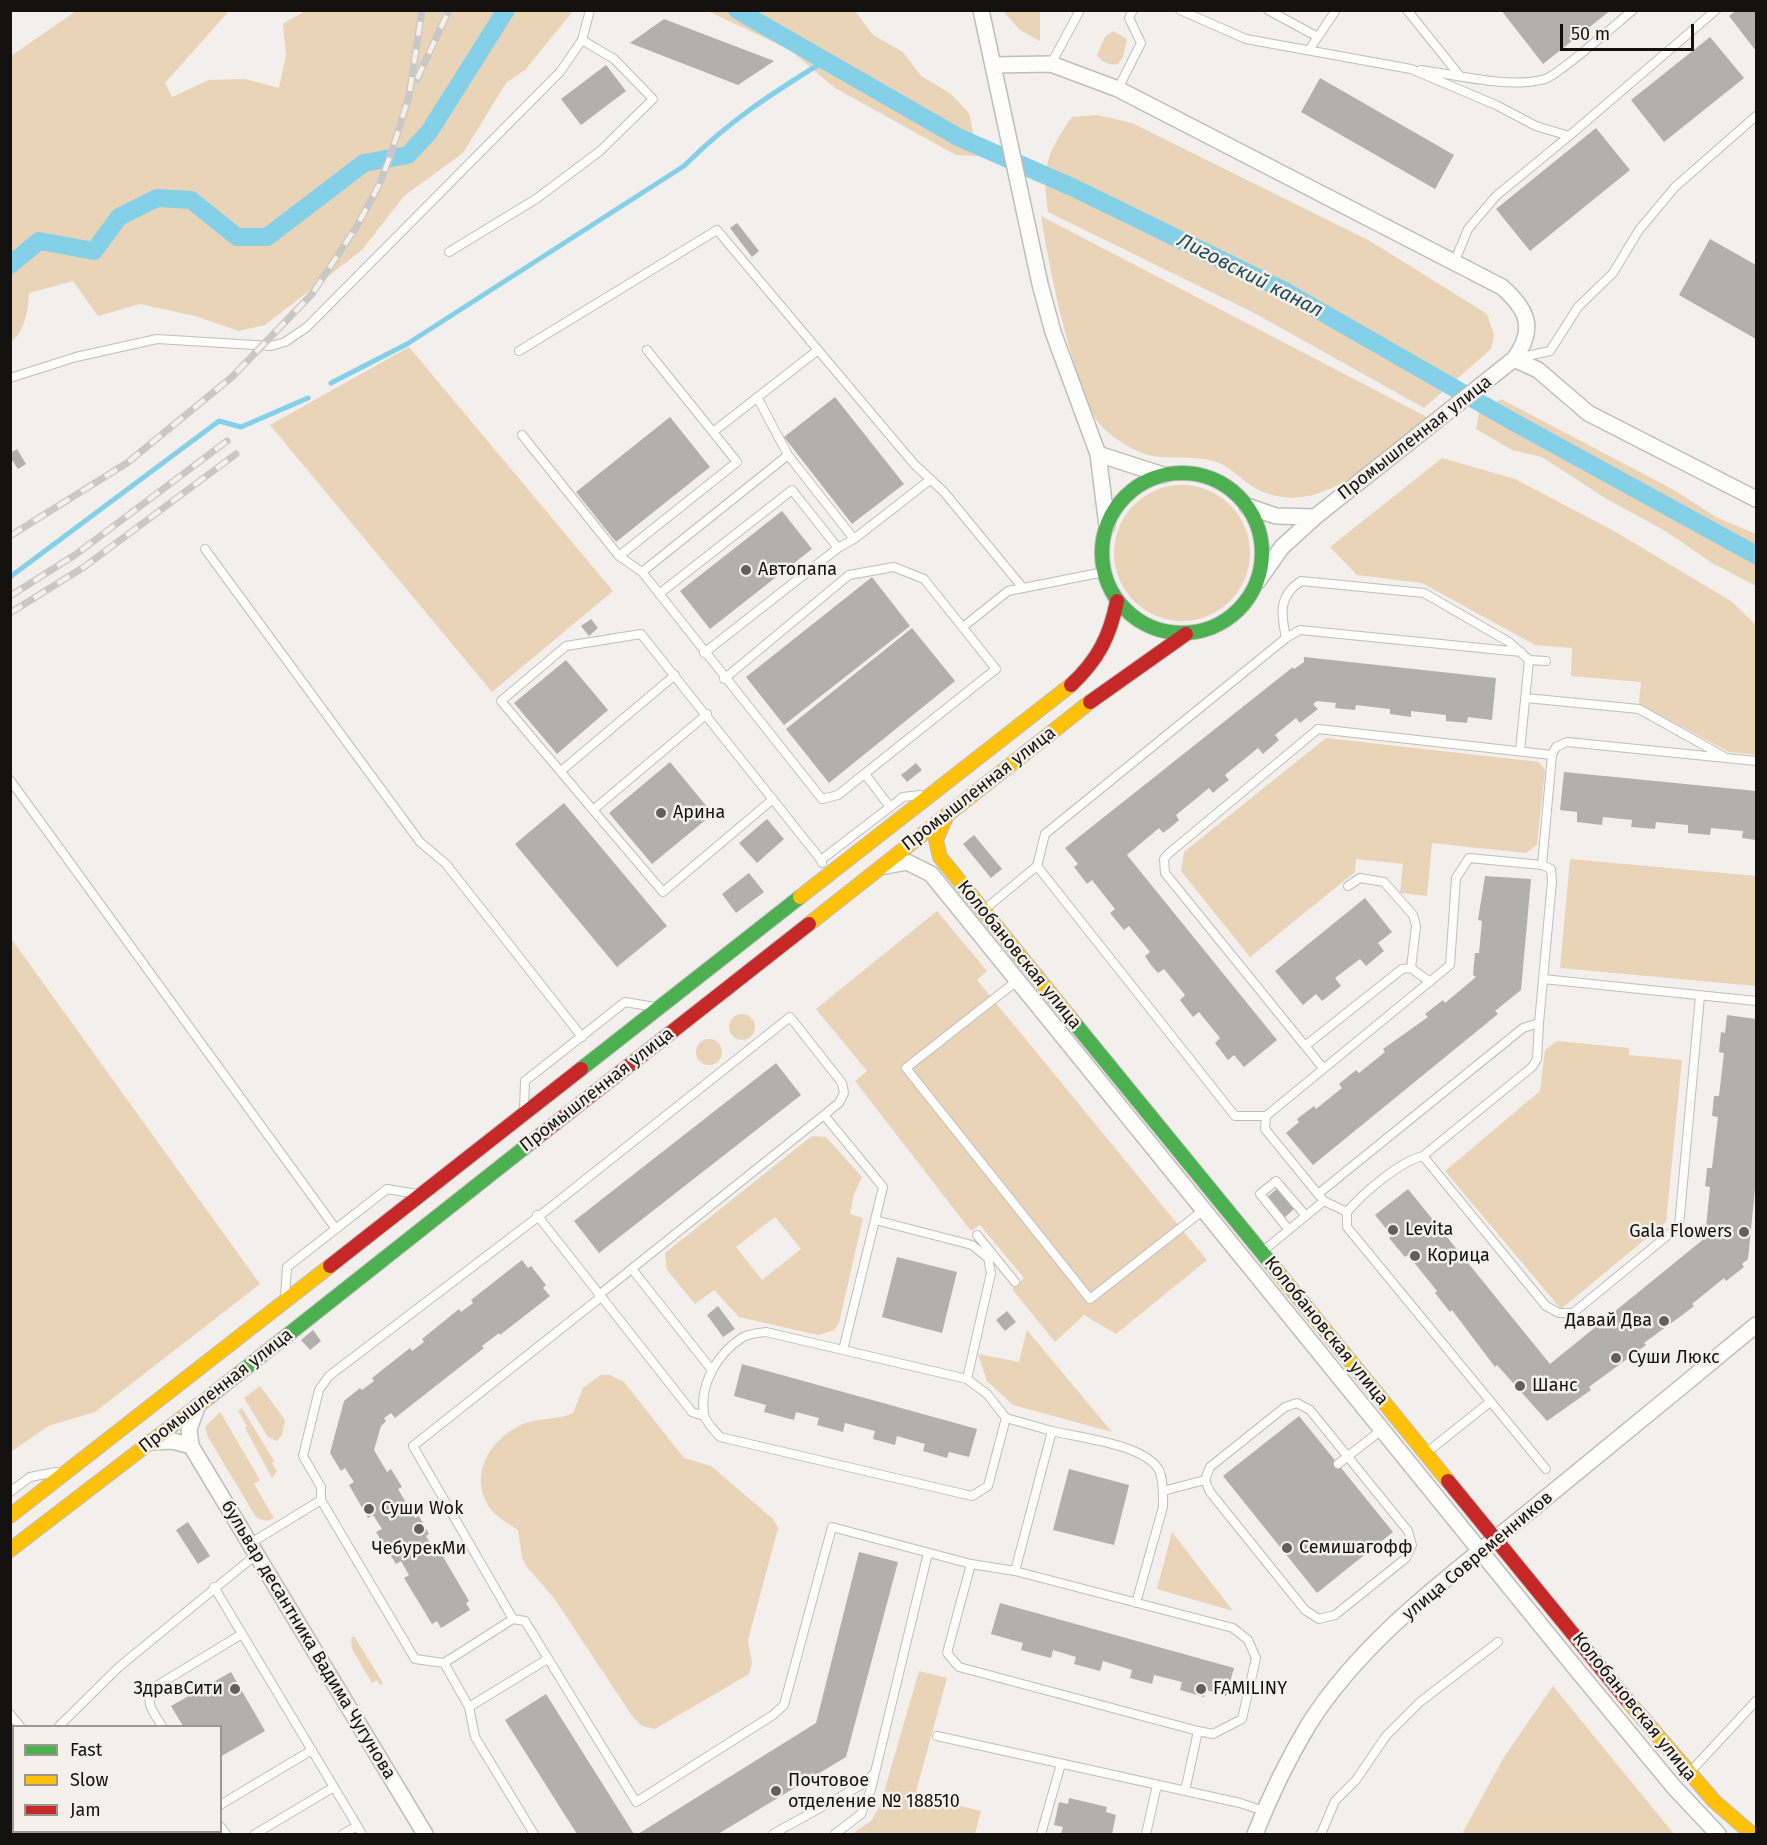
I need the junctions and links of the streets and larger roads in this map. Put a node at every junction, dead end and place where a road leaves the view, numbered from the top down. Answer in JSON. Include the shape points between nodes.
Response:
{"nodes":[{"id":1,"x":981,"y":10,"type":"edge"},
{"id":2,"x":993,"y":65,"type":"junction"},
{"id":3,"x":1514,"y":359,"type":"junction"},
{"id":4,"x":1098,"y":454,"type":"junction"},
{"id":5,"x":1163,"y":475,"type":"junction"},
{"id":6,"x":1756,"y":499,"type":"edge"},
{"id":7,"x":1247,"y":506,"type":"junction"},
{"id":8,"x":1315,"y":517,"type":"junction"},
{"id":9,"x":1107,"y":526,"type":"junction"},
{"id":10,"x":1258,"y":581,"type":"junction"},
{"id":11,"x":1117,"y":601,"type":"junction"},
{"id":12,"x":1186,"y":634,"type":"junction"},
{"id":13,"x":948,"y":813,"type":"junction"},
{"id":14,"x":879,"y":867,"type":"junction"},
{"id":15,"x":1756,"y":1325,"type":"edge"},
{"id":16,"x":197,"y":1407,"type":"junction"},
{"id":17,"x":151,"y":1442,"type":"junction"},
{"id":18,"x":191,"y":1446,"type":"junction"},
{"id":19,"x":10,"y":1516,"type":"edge"},
{"id":20,"x":1497,"y":1539,"type":"junction"},
{"id":21,"x":10,"y":1550,"type":"edge"},
{"id":22,"x":1482,"y":1551,"type":"junction"},
{"id":23,"x":424,"y":1834,"type":"edge"},
{"id":24,"x":1255,"y":1834,"type":"edge"},
{"id":25,"x":1718,"y":1834,"type":"edge"},
{"id":26,"x":1752,"y":1834,"type":"edge"}],
"edges":[{"from":1,"to":2,"type":"street"},
{"from":2,"to":3,"type":"street","via":[[1051,64],[1118,89],[1502,287],[1520,304],[1528,326],[1522,349]]},
{"from":2,"to":4,"type":"street","via":[[1053,332]]},
{"from":3,"to":6,"type":"street","via":[[1538,370],[1588,413]]},
{"from":3,"to":8,"type":"street","name":"Промышленная улица"},
{"from":4,"to":5,"type":"street"},
{"from":4,"to":9,"type":"street"},
{"from":5,"to":7,"type":"street","via":[[1210,478],[1237,494]]},
{"from":5,"to":9,"type":"street","via":[[1148,480],[1123,499]]},
{"from":7,"to":8,"type":"street","via":[[1276,516]]},
{"from":7,"to":10,"type":"street","via":[[1262,542]]},
{"from":8,"to":10,"type":"street","name":"Промышленная улица","via":[[1282,548]]},
{"from":9,"to":11,"type":"street","via":[[1102,557]]},
{"from":10,"to":12,"type":"street","via":[[1230,618]]},
{"from":11,"to":12,"type":"street","via":[[1140,622]]},
{"from":11,"to":19,"type":"street","name":"Промышленная улица","via":[[1106,646],[1092,667]]},
{"from":12,"to":13,"type":"street","name":"Промышленная улица","via":[[1116,682]]},
{"from":13,"to":14,"type":"street","name":"Промышленная улица"},
{"from":13,"to":20,"type":"street","name":"Колобановская улица","via":[[937,830],[936,851]]},
{"from":14,"to":16,"type":"street","name":"Промышленная улица"},
{"from":14,"to":22,"type":"street","name":"Колобановская улица","via":[[899,862],[919,866],[931,874]]},
{"from":15,"to":20,"type":"street","name":"улица Современников"},
{"from":16,"to":17,"type":"street","name":"Промышленная улица"},
{"from":16,"to":18,"type":"street","via":[[189,1429]]},
{"from":17,"to":18,"type":"street","via":[[173,1441]]},
{"from":17,"to":21,"type":"street","name":"Промышленная улица"},
{"from":18,"to":23,"type":"street","name":"бульвар десантника Вадима Чугунова"},
{"from":20,"to":22,"type":"street","name":"улица Современников"},
{"from":20,"to":26,"type":"street","name":"Колобановская улица","via":[[1688,1774]]},
{"from":22,"to":24,"type":"street","name":"улица Современников","via":[[1385,1634],[1341,1683],[1310,1723]]},
{"from":22,"to":25,"type":"street","name":"Колобановская улица","via":[[1673,1786]]}]}
